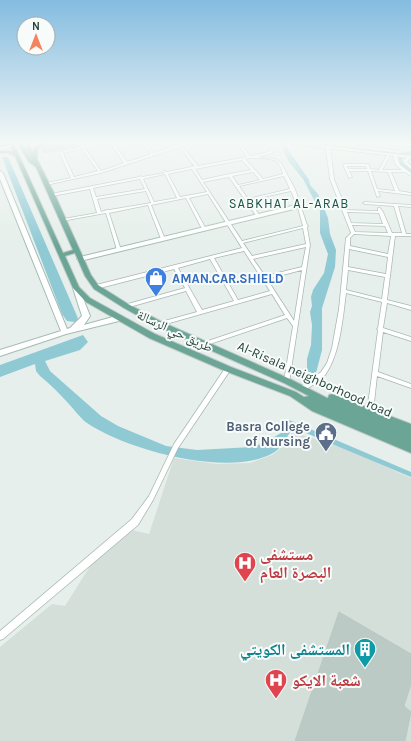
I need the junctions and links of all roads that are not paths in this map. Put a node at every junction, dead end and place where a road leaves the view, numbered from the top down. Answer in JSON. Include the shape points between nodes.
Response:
{"nodes":[{"id":1,"x":229,"y":176,"type":"edge"},
{"id":2,"x":1,"y":177,"type":"edge"},
{"id":3,"x":27,"y":177,"type":"edge"},
{"id":4,"x":43,"y":177,"type":"edge"},
{"id":5,"x":79,"y":177,"type":"edge"},
{"id":6,"x":141,"y":177,"type":"joint"},
{"id":7,"x":167,"y":177,"type":"edge"},
{"id":8,"x":199,"y":177,"type":"edge"},
{"id":9,"x":226,"y":177,"type":"edge"},
{"id":10,"x":259,"y":177,"type":"edge"},
{"id":11,"x":278,"y":177,"type":"edge"},
{"id":12,"x":286,"y":177,"type":"edge"},
{"id":13,"x":331,"y":177,"type":"edge"},
{"id":14,"x":372,"y":177,"type":"edge"},
{"id":15,"x":391,"y":177,"type":"edge"},
{"id":16,"x":73,"y":178,"type":"joint"},
{"id":17,"x":262,"y":180,"type":"junction"},
{"id":18,"x":201,"y":181,"type":"junction"},
{"id":19,"x":47,"y":184,"type":"junction"},
{"id":20,"x":236,"y":186,"type":"junction"},
{"id":21,"x":91,"y":187,"type":"junction"},
{"id":22,"x":293,"y":189,"type":"junction"},
{"id":23,"x":147,"y":190,"type":"junction"},
{"id":24,"x":376,"y":190,"type":"junction"},
{"id":25,"x":397,"y":192,"type":"junction"},
{"id":26,"x":209,"y":193,"type":"junction"},
{"id":27,"x":52,"y":194,"type":"junction"},
{"id":28,"x":411,"y":194,"type":"edge"},
{"id":29,"x":378,"y":196,"type":"dead end"},
{"id":30,"x":187,"y":197,"type":"junction"},
{"id":31,"x":95,"y":198,"type":"junction"},
{"id":32,"x":179,"y":198,"type":"junction"},
{"id":33,"x":246,"y":200,"type":"junction"},
{"id":34,"x":365,"y":203,"type":"dead end"},
{"id":35,"x":151,"y":204,"type":"junction"},
{"id":36,"x":377,"y":204,"type":"junction"},
{"id":37,"x":396,"y":205,"type":"junction"},
{"id":38,"x":300,"y":206,"type":"junction"},
{"id":39,"x":411,"y":206,"type":"edge"},
{"id":40,"x":344,"y":211,"type":"junction"},
{"id":41,"x":107,"y":212,"type":"junction"},
{"id":42,"x":381,"y":212,"type":"junction"},
{"id":43,"x":99,"y":213,"type":"junction"},
{"id":44,"x":258,"y":216,"type":"junction"},
{"id":45,"x":63,"y":220,"type":"junction"},
{"id":46,"x":229,"y":223,"type":"junction"},
{"id":47,"x":350,"y":224,"type":"junction"},
{"id":48,"x":375,"y":224,"type":"junction"},
{"id":49,"x":386,"y":225,"type":"junction"},
{"id":50,"x":306,"y":226,"type":"junction"},
{"id":51,"x":204,"y":229,"type":"junction"},
{"id":52,"x":353,"y":233,"type":"junction"},
{"id":53,"x":377,"y":234,"type":"junction"},
{"id":54,"x":391,"y":234,"type":"junction"},
{"id":55,"x":404,"y":235,"type":"junction"},
{"id":56,"x":411,"y":235,"type":"edge"},
{"id":57,"x":163,"y":239,"type":"junction"},
{"id":58,"x":240,"y":242,"type":"junction"},
{"id":59,"x":308,"y":245,"type":"junction"},
{"id":60,"x":348,"y":247,"type":"junction"},
{"id":61,"x":245,"y":249,"type":"junction"},
{"id":62,"x":119,"y":250,"type":"junction"},
{"id":63,"x":78,"y":252,"type":"junction"},
{"id":64,"x":61,"y":255,"type":"junction"},
{"id":65,"x":390,"y":256,"type":"junction"},
{"id":66,"x":212,"y":257,"type":"junction"},
{"id":67,"x":251,"y":258,"type":"junction"},
{"id":68,"x":80,"y":259,"type":"junction"},
{"id":69,"x":175,"y":267,"type":"junction"},
{"id":70,"x":305,"y":268,"type":"junction"},
{"id":71,"x":346,"y":268,"type":"junction"},
{"id":72,"x":388,"y":276,"type":"junction"},
{"id":73,"x":264,"y":278,"type":"junction"},
{"id":74,"x":96,"y":287,"type":"junction"},
{"id":75,"x":76,"y":288,"type":"junction"},
{"id":76,"x":188,"y":289,"type":"junction"},
{"id":77,"x":344,"y":291,"type":"junction"},
{"id":78,"x":273,"y":292,"type":"junction"},
{"id":79,"x":384,"y":301,"type":"junction"},
{"id":80,"x":237,"y":302,"type":"junction"},
{"id":81,"x":126,"y":306,"type":"junction"},
{"id":82,"x":411,"y":308,"type":"edge"},
{"id":83,"x":200,"y":312,"type":"junction"},
{"id":84,"x":288,"y":316,"type":"junction"},
{"id":85,"x":120,"y":318,"type":"junction"},
{"id":86,"x":159,"y":324,"type":"junction"},
{"id":87,"x":294,"y":325,"type":"junction"},
{"id":88,"x":380,"y":329,"type":"junction"},
{"id":89,"x":65,"y":332,"type":"junction"},
{"id":90,"x":411,"y":339,"type":"edge"},
{"id":91,"x":204,"y":344,"type":"junction"},
{"id":92,"x":0,"y":353,"type":"edge"},
{"id":93,"x":228,"y":369,"type":"junction"},
{"id":94,"x":375,"y":373,"type":"junction"},
{"id":95,"x":287,"y":380,"type":"junction"},
{"id":96,"x":411,"y":386,"type":"edge"},
{"id":97,"x":303,"y":388,"type":"junction"},
{"id":98,"x":293,"y":394,"type":"junction"},
{"id":99,"x":370,"y":412,"type":"junction"},
{"id":100,"x":411,"y":428,"type":"edge"},
{"id":101,"x":411,"y":435,"type":"edge"},
{"id":102,"x":411,"y":442,"type":"edge"},
{"id":103,"x":411,"y":449,"type":"edge"},
{"id":104,"x":0,"y":636,"type":"edge"}],
"edges":[{"from":1,"to":20,"type":"street"},
{"from":2,"to":89,"type":"street"},
{"from":3,"to":64,"type":"main road","name":"طريق حي الرسالة"},
{"from":4,"to":19,"type":"main road","name":"Al-Risala neighborhood road"},
{"from":5,"to":16,"type":"street"},
{"from":6,"to":21,"type":"street"},
{"from":6,"to":23,"type":"street"},
{"from":7,"to":32,"type":"street"},
{"from":8,"to":18,"type":"street"},
{"from":9,"to":18,"type":"street"},
{"from":10,"to":17,"type":"street"},
{"from":11,"to":17,"type":"street"},
{"from":12,"to":22,"type":"street"},
{"from":13,"to":40,"type":"street"},
{"from":14,"to":24,"type":"street"},
{"from":15,"to":25,"type":"street"},
{"from":16,"to":19,"type":"street"},
{"from":17,"to":20,"type":"street"},
{"from":18,"to":26,"type":"street"},
{"from":19,"to":27,"type":"main road","name":"Al-Risala neighborhood road"},
{"from":20,"to":33,"type":"street"},
{"from":21,"to":27,"type":"street"},
{"from":21,"to":31,"type":"street"},
{"from":22,"to":33,"type":"street"},
{"from":22,"to":38,"type":"street"},
{"from":23,"to":31,"type":"street"},
{"from":23,"to":35,"type":"street"},
{"from":24,"to":25,"type":"street"},
{"from":24,"to":29,"type":"street"},
{"from":25,"to":28,"type":"street"},
{"from":26,"to":30,"type":"street"},
{"from":26,"to":46,"type":"street"},
{"from":27,"to":45,"type":"main road","name":"Al-Risala neighborhood road"},
{"from":30,"to":32,"type":"street"},
{"from":30,"to":51,"type":"street"},
{"from":31,"to":43,"type":"street"},
{"from":32,"to":35,"type":"street"},
{"from":33,"to":44,"type":"street"},
{"from":34,"to":36,"type":"street"},
{"from":35,"to":41,"type":"street"},
{"from":35,"to":57,"type":"street"},
{"from":36,"to":37,"type":"street"},
{"from":36,"to":42,"type":"street"},
{"from":37,"to":39,"type":"street"},
{"from":37,"to":55,"type":"street"},
{"from":38,"to":44,"type":"street"},
{"from":38,"to":50,"type":"street"},
{"from":40,"to":42,"type":"street"},
{"from":40,"to":47,"type":"street"},
{"from":41,"to":43,"type":"street"},
{"from":41,"to":62,"type":"street"},
{"from":42,"to":49,"type":"street"},
{"from":43,"to":45,"type":"street"},
{"from":44,"to":46,"type":"street"},
{"from":45,"to":63,"type":"main road","name":"Al-Risala neighborhood road"},
{"from":46,"to":51,"type":"street"},
{"from":46,"to":58,"type":"street"},
{"from":47,"to":48,"type":"street"},
{"from":47,"to":52,"type":"street"},
{"from":48,"to":49,"type":"street"},
{"from":48,"to":53,"type":"street"},
{"from":49,"to":54,"type":"street"},
{"from":50,"to":58,"type":"street"},
{"from":50,"to":59,"type":"street"},
{"from":51,"to":57,"type":"street"},
{"from":52,"to":53,"type":"street"},
{"from":52,"to":60,"type":"street","via":[[348,238]]},
{"from":53,"to":54,"type":"street"},
{"from":54,"to":55,"type":"street"},
{"from":54,"to":65,"type":"street"},
{"from":55,"to":56,"type":"street"},
{"from":57,"to":62,"type":"street"},
{"from":58,"to":61,"type":"street"},
{"from":59,"to":67,"type":"street"},
{"from":59,"to":70,"type":"street"},
{"from":60,"to":65,"type":"street"},
{"from":60,"to":71,"type":"street"},
{"from":61,"to":66,"type":"street"},
{"from":61,"to":67,"type":"street"},
{"from":62,"to":68,"type":"street"},
{"from":63,"to":64,"type":"main road"},
{"from":63,"to":68,"type":"main road","name":"Al-Risala neighborhood road"},
{"from":64,"to":75,"type":"main road","name":"طريق حي الرسالة"},
{"from":65,"to":72,"type":"street"},
{"from":66,"to":69,"type":"street"},
{"from":66,"to":80,"type":"street"},
{"from":67,"to":73,"type":"street"},
{"from":68,"to":74,"type":"main road","name":"Al-Risala neighborhood road"},
{"from":69,"to":74,"type":"street"},
{"from":69,"to":76,"type":"street"},
{"from":70,"to":73,"type":"street"},
{"from":70,"to":87,"type":"street"},
{"from":71,"to":72,"type":"street"},
{"from":71,"to":77,"type":"street"},
{"from":72,"to":79,"type":"street"},
{"from":73,"to":78,"type":"street"},
{"from":74,"to":81,"type":"main road","name":"Al-Risala neighborhood road"},
{"from":75,"to":85,"type":"main road","name":"طريق حي الرسالة","via":[[88,300]]},
{"from":75,"to":89,"type":"street","via":[[86,316],[80,324]]},
{"from":76,"to":81,"type":"street"},
{"from":76,"to":83,"type":"street"},
{"from":77,"to":79,"type":"street"},
{"from":77,"to":97,"type":"street","via":[[332,355],[323,374]]},
{"from":78,"to":80,"type":"street"},
{"from":78,"to":84,"type":"street"},
{"from":79,"to":82,"type":"street"},
{"from":79,"to":88,"type":"street"},
{"from":80,"to":83,"type":"street"},
{"from":81,"to":86,"type":"main road","name":"Al-Risala neighborhood road"},
{"from":83,"to":86,"type":"street"},
{"from":84,"to":87,"type":"street"},
{"from":84,"to":91,"type":"street"},
{"from":85,"to":89,"type":"street"},
{"from":85,"to":93,"type":"main road","name":"طريق حي الرسالة","via":[[152,336]]},
{"from":86,"to":91,"type":"main road","name":"Al-Risala neighborhood road"},
{"from":87,"to":95,"type":"street"},
{"from":88,"to":90,"type":"street"},
{"from":88,"to":94,"type":"street"},
{"from":89,"to":92,"type":"street"},
{"from":91,"to":95,"type":"main road","name":"Al-Risala neighborhood road"},
{"from":93,"to":98,"type":"main road","name":"طريق حي الرسالة"},
{"from":93,"to":104,"type":"street","via":[[176,446],[151,498],[136,522]]},
{"from":94,"to":96,"type":"street"},
{"from":94,"to":99,"type":"street"},
{"from":95,"to":97,"type":"main road","name":"Al-Risala neighborhood road"},
{"from":97,"to":99,"type":"main road"},
{"from":97,"to":101,"type":"main road","name":"Al-Risala neighborhood road","via":[[324,400]]},
{"from":98,"to":102,"type":"main road","name":"Al-Risala neighborhood road"},
{"from":98,"to":103,"type":"main road","name":"طريق حي الرسالة","via":[[315,408]]},
{"from":99,"to":100,"type":"main road"}]}
